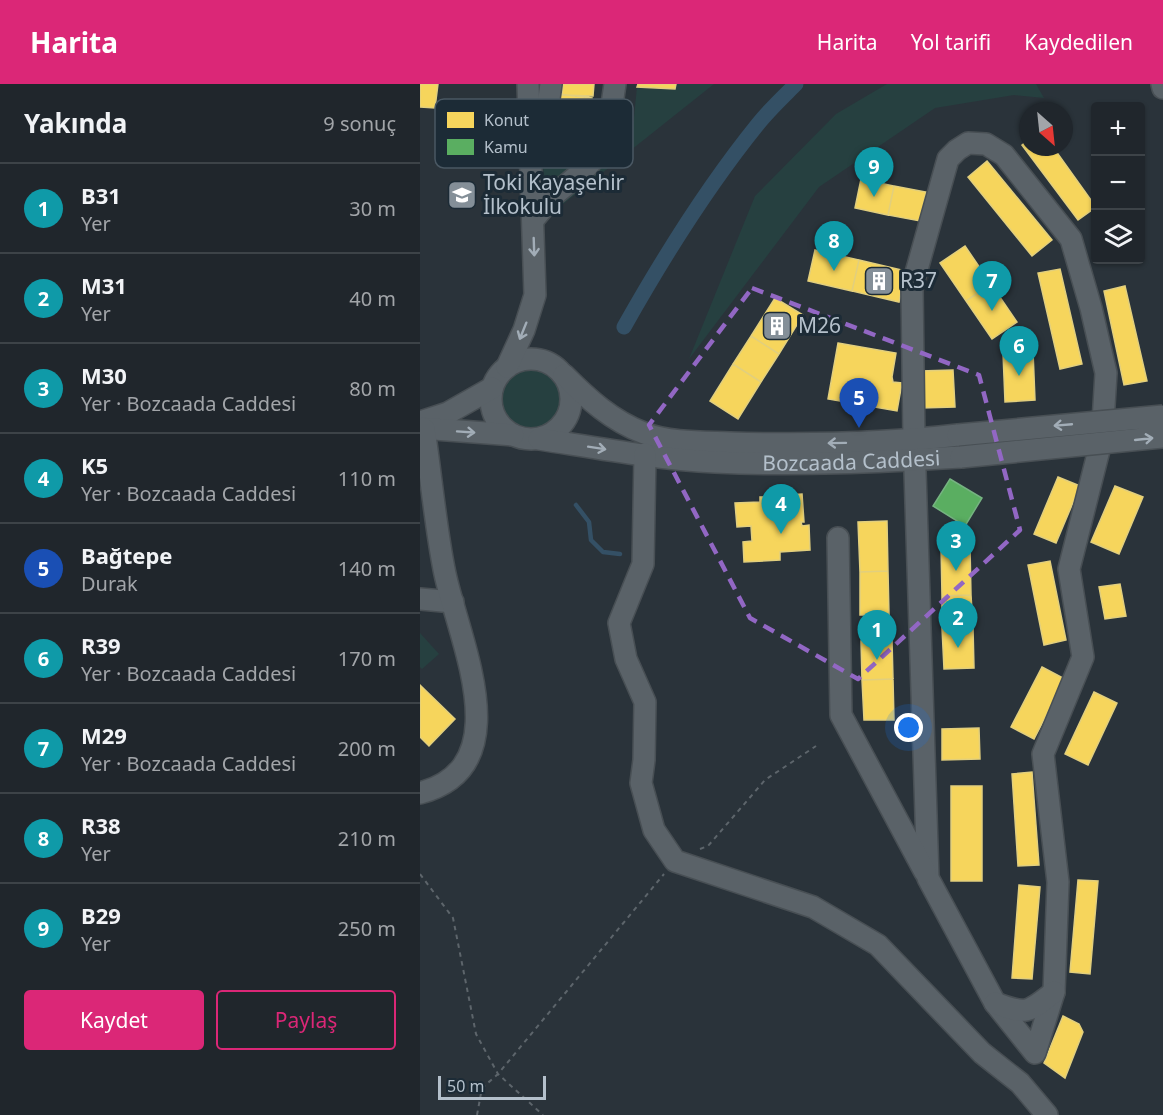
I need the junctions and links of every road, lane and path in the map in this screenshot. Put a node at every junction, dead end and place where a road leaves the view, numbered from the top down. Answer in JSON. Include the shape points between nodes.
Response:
{"nodes":[{"id":1,"x":528,"y":84,"type":"edge"},
{"id":2,"x":551,"y":84,"type":"edge"},
{"id":3,"x":615,"y":84,"type":"edge"},
{"id":4,"x":529,"y":99,"type":"edge"},
{"id":5,"x":549,"y":99,"type":"edge"},
{"id":6,"x":613,"y":99,"type":"edge"},
{"id":7,"x":531,"y":168,"type":"edge"},
{"id":8,"x":586,"y":168,"type":"edge"},
{"id":9,"x":533,"y":220,"type":"junction"},
{"id":10,"x":507,"y":367,"type":"junction"},
{"id":11,"x":564,"y":375,"type":"junction"},
{"id":12,"x":492,"y":388,"type":"junction"},
{"id":13,"x":1163,"y":416,"type":"edge"},
{"id":14,"x":421,"y":426,"type":"edge"},
{"id":15,"x":513,"y":435,"type":"junction"},
{"id":16,"x":1163,"y":437,"type":"edge"},
{"id":17,"x":539,"y":439,"type":"junction"},
{"id":18,"x":914,"y":450,"type":"junction"},
{"id":19,"x":645,"y":454,"type":"junction"},
{"id":20,"x":838,"y":538,"type":"dead end"},
{"id":21,"x":420,"y":599,"type":"edge"},
{"id":22,"x":453,"y":602,"type":"junction"},
{"id":23,"x":816,"y":746,"type":"dead end"},
{"id":24,"x":420,"y":793,"type":"edge"},
{"id":25,"x":675,"y":861,"type":"junction"},
{"id":26,"x":420,"y":874,"type":"edge"},
{"id":27,"x":928,"y":878,"type":"junction"},
{"id":28,"x":1054,"y":992,"type":"junction"},
{"id":29,"x":995,"y":1003,"type":"junction"},
{"id":30,"x":498,"y":1074,"type":"junction"},
{"id":31,"x":477,"y":1115,"type":"edge"},
{"id":32,"x":543,"y":1115,"type":"edge"},
{"id":33,"x":1047,"y":1115,"type":"edge"}],
"edges":[{"from":1,"to":4,"type":"street"},
{"from":2,"to":5,"type":"street"},
{"from":3,"to":6,"type":"street"},
{"from":7,"to":9,"type":"street"},
{"from":8,"to":9,"type":"street","via":[[554,195]]},
{"from":9,"to":10,"type":"street","one_way":true,"via":[[535,295]]},
{"from":10,"to":11,"type":"street","via":[[531,358],[544,360]]},
{"from":10,"to":12,"type":"street"},
{"from":11,"to":17,"type":"street","via":[[572,400],[569,413],[552,434]]},
{"from":18,"to":11,"type":"street","name":"Bozcaada Caddesi","one_way":true,"via":[[684,441],[645,434],[608,414]]},
{"from":12,"to":14,"type":"street"},
{"from":12,"to":15,"type":"street","via":[[494,415]]},
{"from":13,"to":18,"type":"street","name":"Bozcaada Caddesi","one_way":true,"bridge":true,"via":[[958,435]]},
{"from":14,"to":15,"type":"street","one_way":true},
{"from":14,"to":22,"type":"street","via":[[444,570]]},
{"from":15,"to":17,"type":"street"},
{"from":18,"to":16,"type":"street","name":"Bozcaada Caddesi","one_way":true,"bridge":true,"via":[[960,458]]},
{"from":17,"to":19,"type":"street","name":"Bozcaada Caddesi","one_way":true},
{"from":18,"to":19,"type":"street","name":"Bozcaada Caddesi","via":[[785,465]]},
{"from":18,"to":27,"type":"street"},
{"from":18,"to":28,"type":"street","via":[[912,287],[948,159],[968,143],[986,144],[1004,155],[1071,239],[1106,373],[1102,438],[1069,569],[1083,657],[1043,754],[1058,882]]},
{"from":19,"to":25,"type":"street","via":[[643,564],[619,623],[626,659],[645,702],[641,783],[654,830]]},
{"from":20,"to":27,"type":"street","via":[[841,715]]},
{"from":21,"to":22,"type":"street"},
{"from":22,"to":24,"type":"street","via":[[476,687],[478,714],[474,738],[467,760],[457,772]]},
{"from":23,"to":25,"type":"path","via":[[765,780],[708,846]]},
{"from":25,"to":30,"type":"path"},
{"from":25,"to":33,"type":"street","via":[[813,907],[878,945],[982,1053],[1020,1083]]},
{"from":26,"to":30,"type":"path","via":[[453,918],[476,1034]]},
{"from":27,"to":29,"type":"street"},
{"from":28,"to":29,"type":"street","via":[[1025,1012]]},
{"from":28,"to":29,"type":"street","via":[[1035,1053]]},
{"from":30,"to":31,"type":"path","via":[[482,1088]]},
{"from":30,"to":32,"type":"path"}]}
